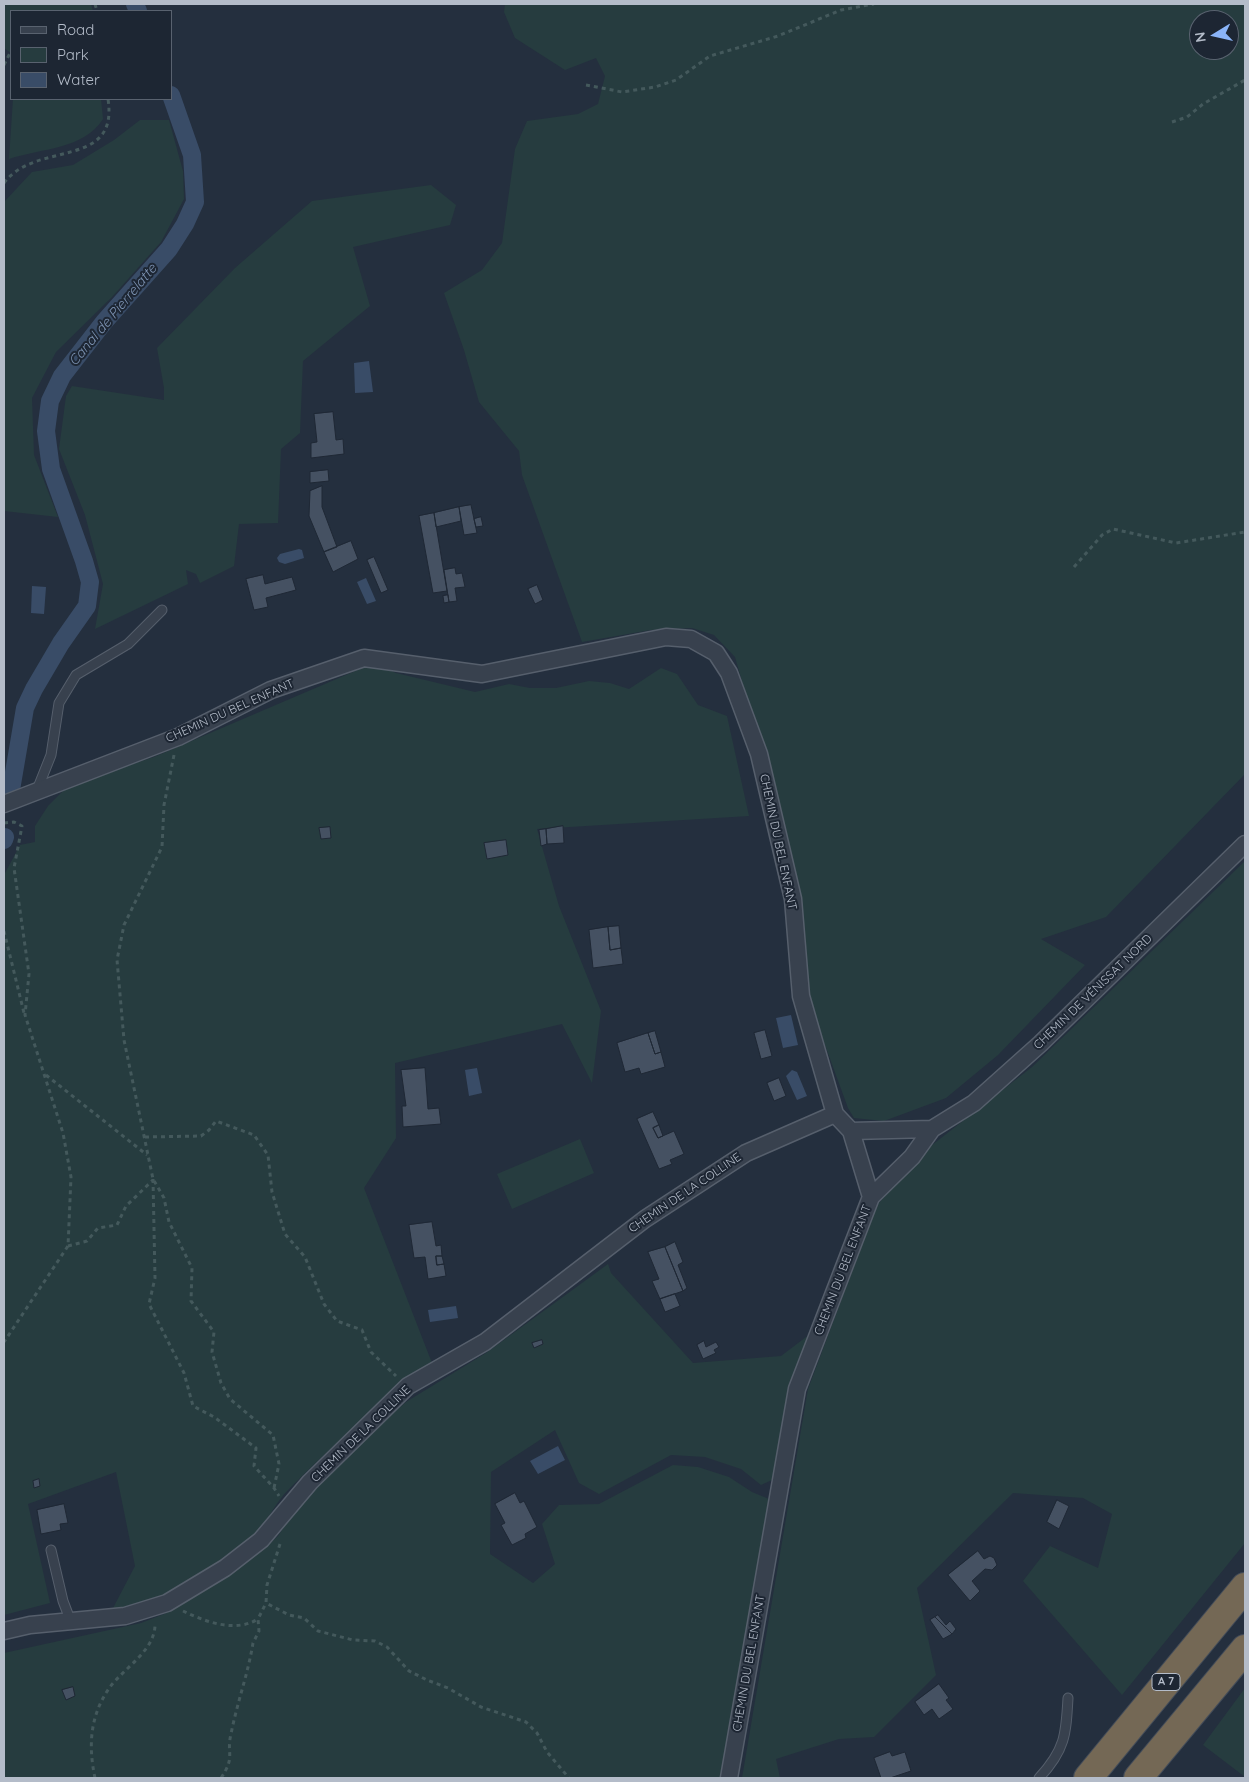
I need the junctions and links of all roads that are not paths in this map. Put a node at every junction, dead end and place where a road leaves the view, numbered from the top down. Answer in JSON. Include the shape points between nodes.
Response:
{"nodes":[{"id":1,"x":162,"y":610,"type":"dead end"},
{"id":2,"x":38,"y":790,"type":"junction"},
{"id":3,"x":8,"y":803,"type":"edge"},
{"id":4,"x":1245,"y":844,"type":"edge"},
{"id":5,"x":835,"y":1114,"type":"junction"},
{"id":6,"x":932,"y":1129,"type":"junction"},
{"id":7,"x":851,"y":1131,"type":"junction"},
{"id":8,"x":872,"y":1197,"type":"junction"},
{"id":9,"x":51,"y":1550,"type":"dead end"},
{"id":10,"x":1245,"y":1587,"type":"edge"},
{"id":11,"x":71,"y":1622,"type":"junction"},
{"id":12,"x":4,"y":1631,"type":"edge"},
{"id":13,"x":1245,"y":1649,"type":"edge"},
{"id":14,"x":1068,"y":1698,"type":"dead end"},
{"id":15,"x":729,"y":1778,"type":"edge"},
{"id":16,"x":1038,"y":1778,"type":"edge"},
{"id":17,"x":1088,"y":1778,"type":"edge"},
{"id":18,"x":1138,"y":1778,"type":"edge"}],
"edges":[{"from":1,"to":2,"type":"lane","via":[[128,644],[76,675],[59,703],[51,756]]},
{"from":2,"to":3,"type":"street","name":"CHEMIN DU BEL ENFANT"},
{"from":2,"to":5,"type":"street","name":"CHEMIN DU BEL ENFANT","via":[[178,737],[271,690],[364,658],[482,674],[666,637],[692,639],[716,653],[729,673],[759,754],[793,899],[801,996]]},
{"from":4,"to":6,"type":"street","name":"CHEMIN DE VÉNISSAT NORD","via":[[974,1103]]},
{"from":5,"to":7,"type":"street","name":"CHEMIN DU BEL ENFANT"},
{"from":5,"to":11,"type":"street","name":"CHEMIN DE LA COLLINE","via":[[738,1158],[644,1219],[485,1342],[408,1386],[332,1459],[261,1540],[225,1568],[161,1605],[125,1616]]},
{"from":6,"to":7,"type":"street"},
{"from":6,"to":8,"type":"street","name":"CHEMIN DE VÉNISSAT NORD","via":[[912,1157]]},
{"from":7,"to":8,"type":"street","name":"CHEMIN DU BEL ENFANT"},
{"from":8,"to":15,"type":"street","name":"CHEMIN DU BEL ENFANT","via":[[797,1388]]},
{"from":9,"to":11,"type":"lane"},
{"from":10,"to":17,"type":"highway","number":"A 7"},
{"from":11,"to":12,"type":"street","name":"CHEMIN DE LA COLLINE"},
{"from":13,"to":18,"type":"highway"},
{"from":14,"to":16,"type":"lane","via":[[1066,1738],[1052,1764]]}]}
